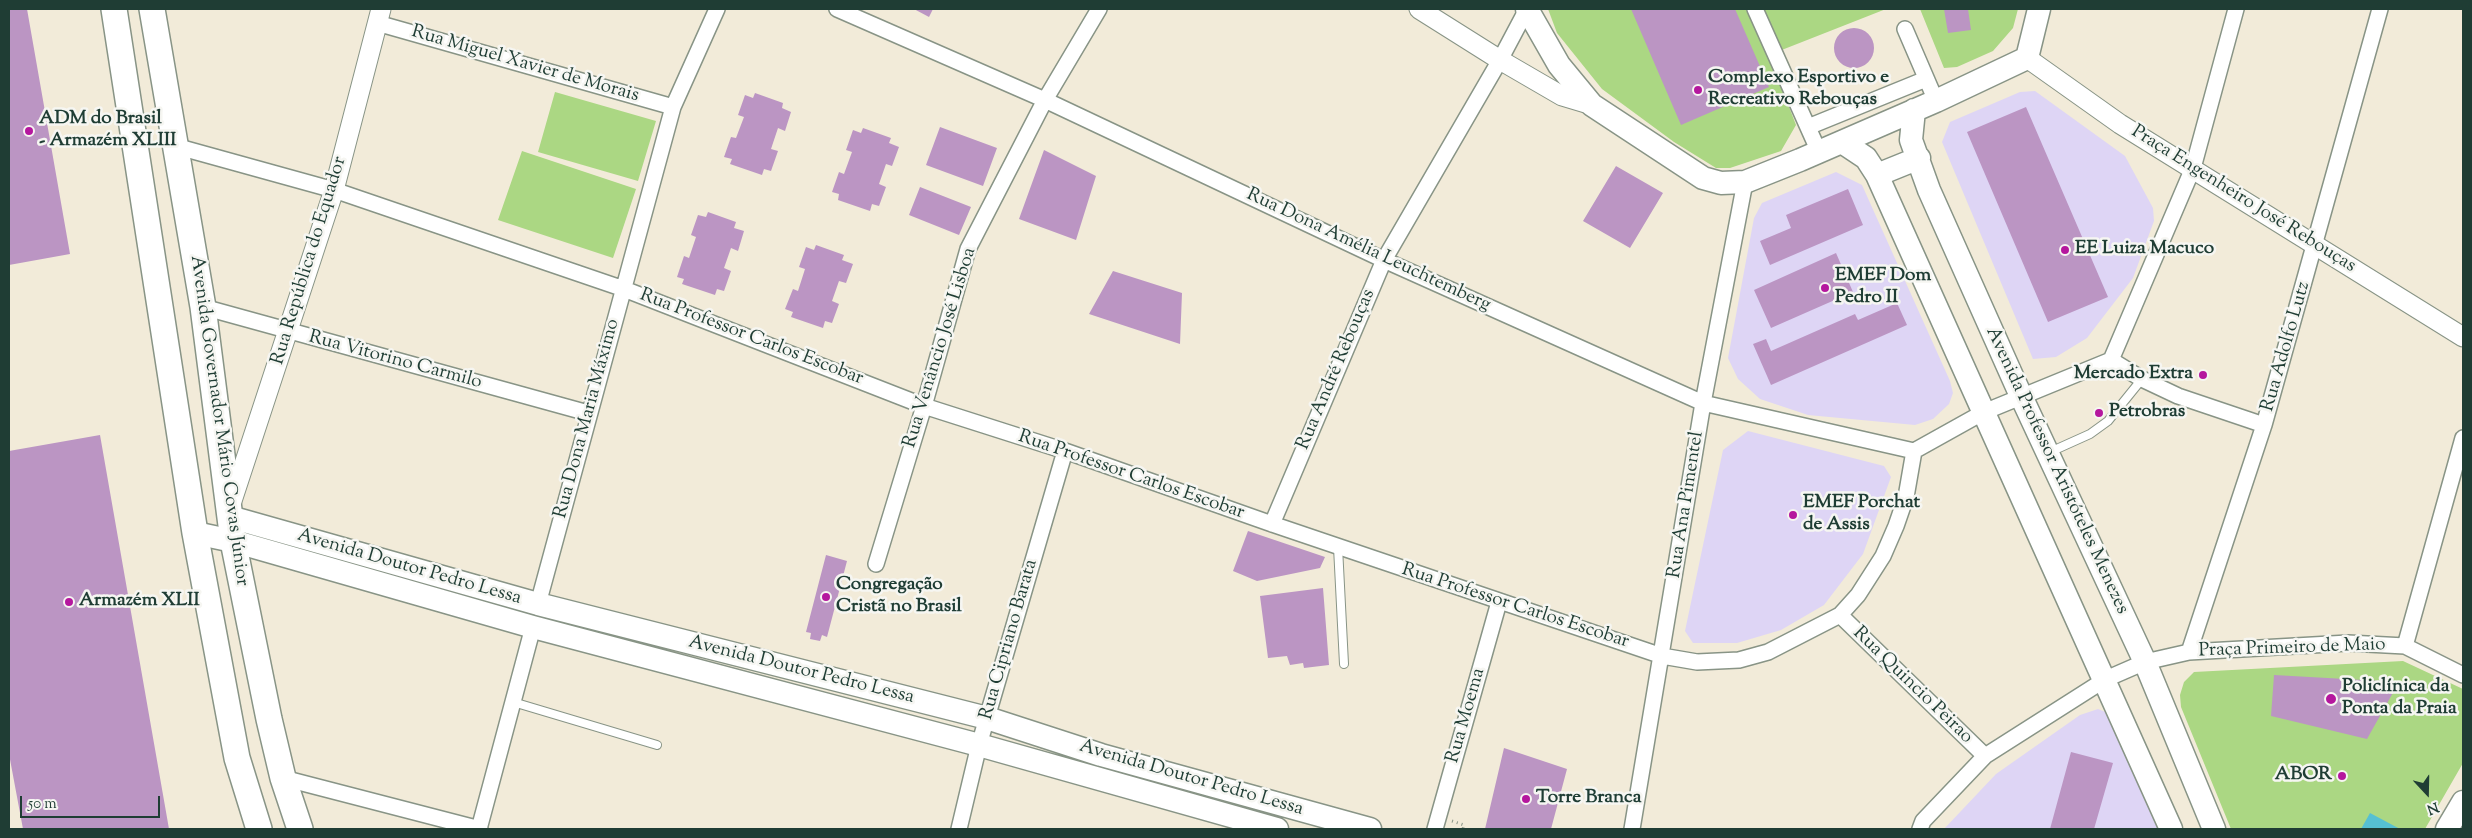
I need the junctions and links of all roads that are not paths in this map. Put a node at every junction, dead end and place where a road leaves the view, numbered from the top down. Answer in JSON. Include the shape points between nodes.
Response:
{"nodes":[{"id":1,"x":114,"y":9,"type":"edge"},
{"id":2,"x":152,"y":9,"type":"edge"},
{"id":3,"x":717,"y":9,"type":"edge"},
{"id":4,"x":837,"y":9,"type":"edge"},
{"id":5,"x":1099,"y":9,"type":"edge"},
{"id":6,"x":1419,"y":9,"type":"edge"},
{"id":7,"x":1527,"y":9,"type":"edge"},
{"id":8,"x":1755,"y":9,"type":"edge"},
{"id":9,"x":2039,"y":9,"type":"edge"},
{"id":10,"x":2236,"y":9,"type":"edge"},
{"id":11,"x":2380,"y":9,"type":"edge"},
{"id":12,"x":379,"y":16,"type":"edge"},
{"id":13,"x":1905,"y":29,"type":"dead end"},
{"id":14,"x":2027,"y":58,"type":"junction"},
{"id":15,"x":1500,"y":60,"type":"junction"},
{"id":16,"x":1926,"y":79,"type":"junction"},
{"id":17,"x":1045,"y":100,"type":"junction"},
{"id":18,"x":1936,"y":101,"type":"junction"},
{"id":19,"x":1592,"y":105,"type":"junction"},
{"id":20,"x":674,"y":107,"type":"junction"},
{"id":21,"x":1914,"y":110,"type":"junction"},
{"id":22,"x":1808,"y":126,"type":"junction"},
{"id":23,"x":1842,"y":142,"type":"junction"},
{"id":24,"x":175,"y":146,"type":"junction"},
{"id":25,"x":1819,"y":152,"type":"junction"},
{"id":26,"x":1919,"y":158,"type":"junction"},
{"id":27,"x":2193,"y":168,"type":"junction"},
{"id":28,"x":1877,"y":175,"type":"junction"},
{"id":29,"x":1745,"y":182,"type":"junction"},
{"id":30,"x":334,"y":190,"type":"junction"},
{"id":31,"x":2316,"y":244,"type":"junction"},
{"id":32,"x":1384,"y":260,"type":"junction"},
{"id":33,"x":624,"y":289,"type":"junction"},
{"id":34,"x":203,"y":307,"type":"junction"},
{"id":35,"x":288,"y":332,"type":"junction"},
{"id":36,"x":2463,"y":337,"type":"edge"},
{"id":37,"x":2111,"y":360,"type":"junction"},
{"id":38,"x":2142,"y":379,"type":"junction"},
{"id":39,"x":2021,"y":396,"type":"junction"},
{"id":40,"x":1703,"y":403,"type":"junction"},
{"id":41,"x":924,"y":406,"type":"junction"},
{"id":42,"x":1984,"y":412,"type":"junction"},
{"id":43,"x":588,"y":413,"type":"junction"},
{"id":44,"x":2264,"y":425,"type":"junction"},
{"id":45,"x":2463,"y":438,"type":"edge"},
{"id":46,"x":1065,"y":451,"type":"junction"},
{"id":47,"x":1914,"y":451,"type":"junction"},
{"id":48,"x":2047,"y":453,"type":"junction"},
{"id":49,"x":231,"y":523,"type":"junction"},
{"id":50,"x":1272,"y":524,"type":"junction"},
{"id":51,"x":190,"y":528,"type":"junction"},
{"id":52,"x":1338,"y":547,"type":"junction"},
{"id":53,"x":876,"y":564,"type":"dead end"},
{"id":54,"x":1499,"y":602,"type":"junction"},
{"id":55,"x":538,"y":604,"type":"junction"},
{"id":56,"x":1840,"y":615,"type":"junction"},
{"id":57,"x":533,"y":627,"type":"junction"},
{"id":58,"x":2405,"y":646,"type":"junction"},
{"id":59,"x":2189,"y":652,"type":"junction"},
{"id":60,"x":1662,"y":656,"type":"junction"},
{"id":61,"x":2145,"y":662,"type":"junction"},
{"id":62,"x":1344,"y":664,"type":"dead end"},
{"id":63,"x":2463,"y":675,"type":"edge"},
{"id":64,"x":2106,"y":679,"type":"junction"},
{"id":65,"x":513,"y":702,"type":"junction"},
{"id":66,"x":987,"y":718,"type":"junction"},
{"id":67,"x":657,"y":745,"type":"dead end"},
{"id":68,"x":979,"y":745,"type":"junction"},
{"id":69,"x":1985,"y":756,"type":"junction"},
{"id":70,"x":283,"y":778,"type":"junction"},
{"id":71,"x":2463,"y":802,"type":"edge"},
{"id":72,"x":252,"y":829,"type":"edge"},
{"id":73,"x":259,"y":829,"type":"edge"},
{"id":74,"x":300,"y":829,"type":"edge"},
{"id":75,"x":480,"y":829,"type":"edge"},
{"id":76,"x":959,"y":829,"type":"edge"},
{"id":77,"x":1277,"y":829,"type":"edge"},
{"id":78,"x":1370,"y":829,"type":"edge"},
{"id":79,"x":1435,"y":829,"type":"edge"},
{"id":80,"x":1632,"y":829,"type":"edge"},
{"id":81,"x":1920,"y":829,"type":"edge"},
{"id":82,"x":2172,"y":829,"type":"edge"},
{"id":83,"x":2214,"y":829,"type":"edge"},
{"id":84,"x":2447,"y":829,"type":"edge"}],
"edges":[{"from":1,"to":51,"type":"main road","name":"Avenida Governador Mário Covas Júnior"},
{"from":2,"to":24,"type":"main road","name":"Avenida Governador Mário Covas Júnior"},
{"from":3,"to":20,"type":"street","name":"Rua Dona Maria Máximo"},
{"from":4,"to":17,"type":"street","name":"Rua Dona Amélia Leuchtemberg"},
{"from":5,"to":17,"type":"street","name":"Rua Venâncio José Lisboa"},
{"from":6,"to":15,"type":"street"},
{"from":7,"to":15,"type":"street","name":"Rua André Rebouças"},
{"from":7,"to":19,"type":"main road","via":[[1559,65]]},
{"from":8,"to":22,"type":"street"},
{"from":9,"to":14,"type":"main road"},
{"from":10,"to":27,"type":"street"},
{"from":11,"to":31,"type":"street","name":"Rua Adolfo Lutz"},
{"from":12,"to":20,"type":"street","name":"Rua Miguel Xavier de Morais"},
{"from":12,"to":30,"type":"street","name":"Rua República do Equador"},
{"from":13,"to":16,"type":"street"},
{"from":14,"to":18,"type":"main road"},
{"from":14,"to":27,"type":"street","name":"Praça Engenheiro José Rebouças","via":[[2120,124]]},
{"from":15,"to":19,"type":"street","via":[[1562,96]]},
{"from":15,"to":32,"type":"street","name":"Rua André Rebouças"},
{"from":16,"to":18,"type":"street"},
{"from":16,"to":22,"type":"street"},
{"from":17,"to":32,"type":"street","name":"Rua Dona Amélia Leuchtemberg"},
{"from":17,"to":41,"type":"street","name":"Rua Venâncio José Lisboa","via":[[968,249]]},
{"from":18,"to":21,"type":"main road"},
{"from":19,"to":29,"type":"main road","via":[[1703,178],[1721,183]]},
{"from":20,"to":33,"type":"street","name":"Rua Dona Maria Máximo"},
{"from":21,"to":23,"type":"main road"},
{"from":21,"to":26,"type":"main road","name":"Avenida Professor Aristóteles Menezes","via":[[1911,140]]},
{"from":22,"to":25,"type":"street"},
{"from":23,"to":25,"type":"main road"},
{"from":23,"to":28,"type":"main road","name":"Avenida Professor Aristóteles Menezes","via":[[1866,158]]},
{"from":24,"to":30,"type":"street","name":"Rua Professor Carlos Escobar"},
{"from":24,"to":34,"type":"main road","name":"Avenida Governador Mário Covas Júnior"},
{"from":25,"to":29,"type":"main road"},
{"from":26,"to":28,"type":"main road"},
{"from":26,"to":39,"type":"main road","name":"Avenida Professor Aristóteles Menezes","via":[[1949,239]]},
{"from":27,"to":31,"type":"street","name":"Praça Engenheiro José Rebouças"},
{"from":27,"to":37,"type":"street"},
{"from":28,"to":42,"type":"main road","name":"Avenida Professor Aristóteles Menezes"},
{"from":29,"to":40,"type":"street","name":"Rua Ana Pimentel"},
{"from":30,"to":33,"type":"street","name":"Rua Professor Carlos Escobar"},
{"from":30,"to":35,"type":"street","name":"Rua República do Equador"},
{"from":31,"to":36,"type":"street","name":"Praça Engenheiro José Rebouças"},
{"from":31,"to":44,"type":"street","name":"Rua Adolfo Lutz"},
{"from":32,"to":40,"type":"street","name":"Rua Dona Amélia Leuchtemberg"},
{"from":32,"to":50,"type":"street","name":"Rua André Rebouças"},
{"from":33,"to":41,"type":"street","name":"Rua Professor Carlos Escobar"},
{"from":33,"to":43,"type":"street","name":"Rua Dona Maria Máximo"},
{"from":34,"to":35,"type":"street","name":"Rua Vitorino Carmilo"},
{"from":34,"to":49,"type":"main road","name":"Avenida Governador Mário Covas Júnior"},
{"from":35,"to":43,"type":"street","name":"Rua Vitorino Carmilo"},
{"from":35,"to":49,"type":"street","name":"Rua República do Equador"},
{"from":37,"to":38,"type":"street"},
{"from":37,"to":39,"type":"street"},
{"from":38,"to":44,"type":"street","via":[[2178,396]]},
{"from":38,"to":48,"type":"lane","via":[[2108,421],[2090,434]]},
{"from":39,"to":42,"type":"street"},
{"from":39,"to":48,"type":"main road","name":"Avenida Professor Aristóteles Menezes"},
{"from":40,"to":47,"type":"street","name":"Rua Dona Amélia Leuchtemberg"},
{"from":40,"to":60,"type":"street","name":"Rua Ana Pimentel"},
{"from":41,"to":46,"type":"street","name":"Rua Professor Carlos Escobar"},
{"from":41,"to":53,"type":"street","name":"Rua Venâncio José Lisboa"},
{"from":42,"to":47,"type":"street"},
{"from":42,"to":64,"type":"main road","name":"Avenida Professor Aristóteles Menezes"},
{"from":43,"to":55,"type":"street","name":"Rua Dona Maria Máximo"},
{"from":44,"to":59,"type":"street","name":"Rua Adolfo Lutz"},
{"from":45,"to":58,"type":"street"},
{"from":46,"to":50,"type":"street","name":"Rua Professor Carlos Escobar"},
{"from":46,"to":66,"type":"street","name":"Rua Cipriano Barata"},
{"from":47,"to":56,"type":"street","name":"Rua Professor Carlos Escobar","via":[[1906,497],[1883,556],[1858,595]]},
{"from":48,"to":61,"type":"main road","name":"Avenida Professor Aristóteles Menezes"},
{"from":49,"to":51,"type":"main road","name":"Avenida Doutor Pedro Lessa"},
{"from":49,"to":55,"type":"main road","name":"Avenida Doutor Pedro Lessa"},
{"from":49,"to":57,"type":"main road","name":"Avenida Doutor Pedro Lessa"},
{"from":49,"to":70,"type":"main road","name":"Avenida Governador Mário Covas Júnior"},
{"from":50,"to":52,"type":"street","name":"Rua Professor Carlos Escobar"},
{"from":51,"to":72,"type":"lane","via":[[236,782]]},
{"from":51,"to":73,"type":"main road","name":"Avenida Governador Mário Covas Júnior","via":[[238,758]]},
{"from":52,"to":54,"type":"street","name":"Rua Professor Carlos Escobar"},
{"from":52,"to":62,"type":"lane"},
{"from":54,"to":60,"type":"street","name":"Rua Professor Carlos Escobar"},
{"from":54,"to":79,"type":"street","name":"Rua Moema"},
{"from":55,"to":66,"type":"main road","name":"Avenida Doutor Pedro Lessa"},
{"from":56,"to":60,"type":"street","name":"Rua Professor Carlos Escobar","via":[[1768,652],[1739,660],[1697,662]]},
{"from":56,"to":69,"type":"street","name":"Rua Quincio Peirao"},
{"from":57,"to":65,"type":"street"},
{"from":57,"to":68,"type":"main road","name":"Avenida Doutor Pedro Lessa"},
{"from":58,"to":59,"type":"street","name":"Praça Primeiro de Maio","via":[[2348,643]]},
{"from":58,"to":63,"type":"street","name":"Praça Primeiro de Maio"},
{"from":59,"to":61,"type":"street","name":"Praça Primeiro de Maio"},
{"from":60,"to":80,"type":"street","name":"Rua Ana Pimentel"},
{"from":61,"to":64,"type":"street","name":"Praça Primeiro de Maio"},
{"from":61,"to":83,"type":"main road","name":"Avenida Professor Aristóteles Menezes"},
{"from":64,"to":69,"type":"street","name":"Praça Primeiro de Maio"},
{"from":64,"to":82,"type":"main road","name":"Avenida Professor Aristóteles Menezes"},
{"from":65,"to":67,"type":"lane"},
{"from":65,"to":75,"type":"street"},
{"from":66,"to":68,"type":"street","name":"Rua Cipriano Barata"},
{"from":66,"to":78,"type":"main road","name":"Avenida Doutor Pedro Lessa","via":[[1101,755]]},
{"from":68,"to":76,"type":"street","name":"Rua Cipriano Barata"},
{"from":68,"to":77,"type":"main road","name":"Avenida Doutor Pedro Lessa"},
{"from":69,"to":81,"type":"street","name":"Praça Primeiro de Maio","via":[[1923,821]]},
{"from":70,"to":74,"type":"main road","name":"Avenida Governador Mário Covas Júnior"},
{"from":70,"to":75,"type":"street"},
{"from":71,"to":84,"type":"main road"}]}
